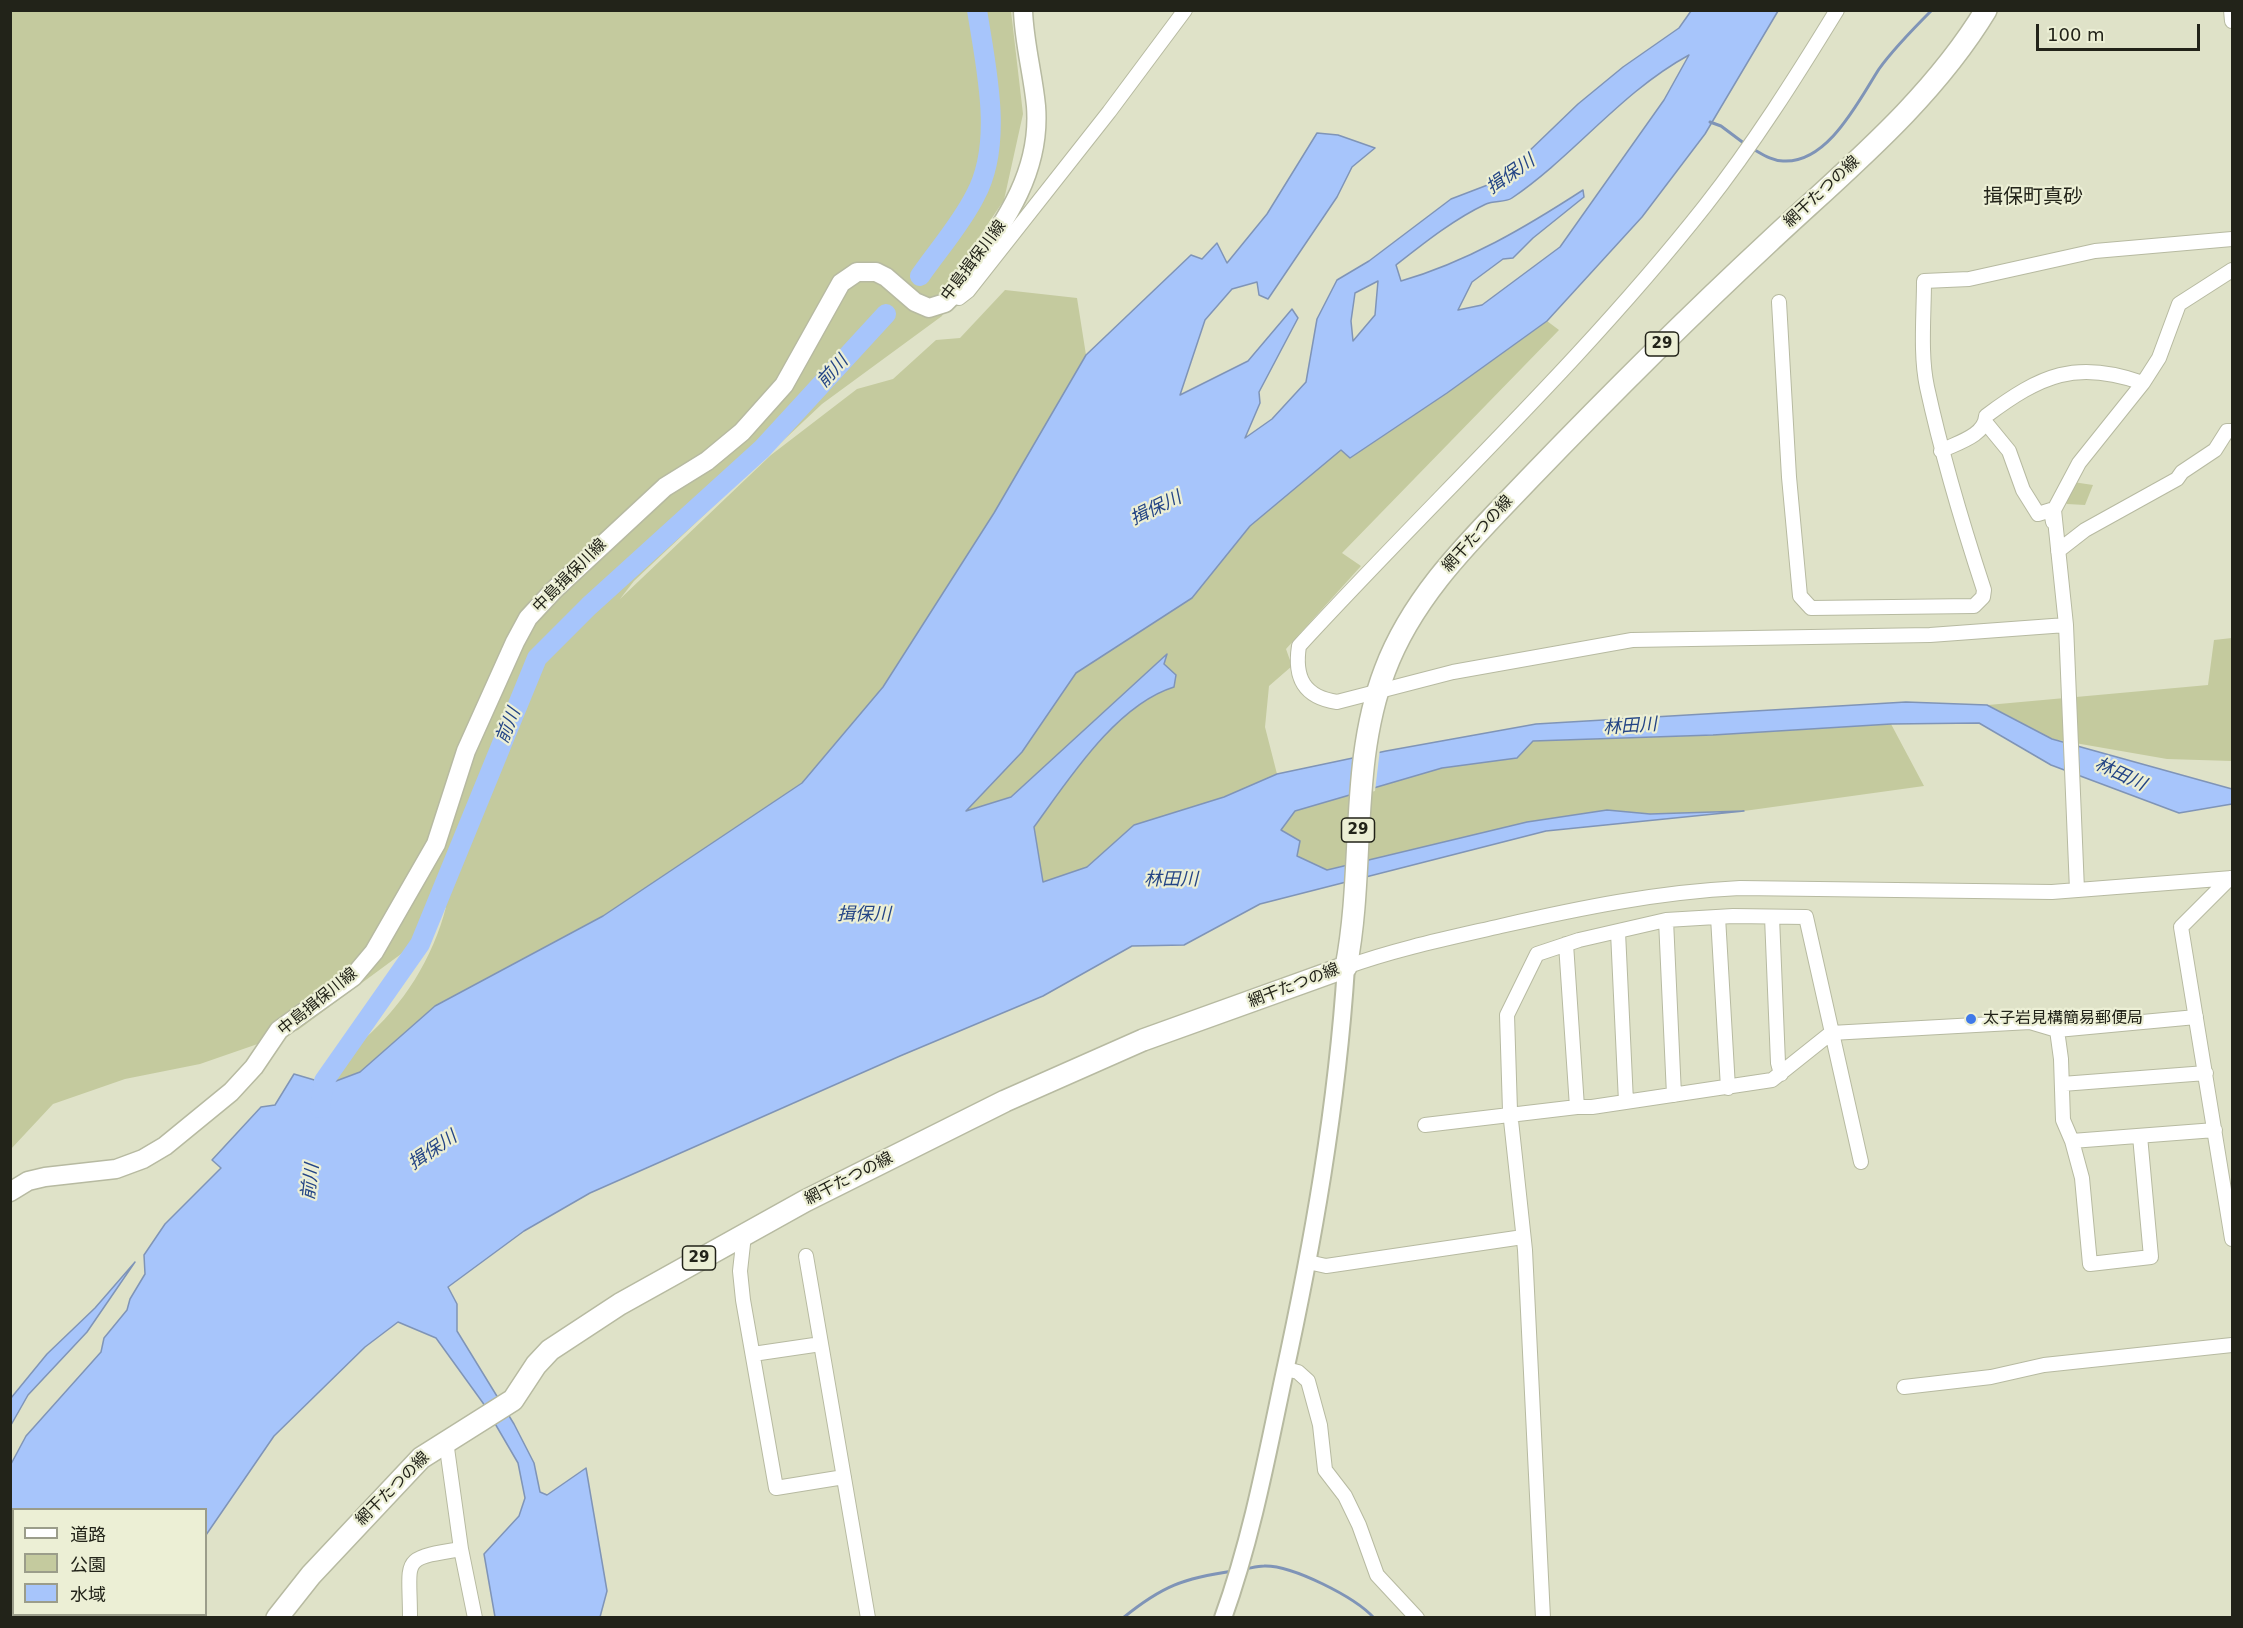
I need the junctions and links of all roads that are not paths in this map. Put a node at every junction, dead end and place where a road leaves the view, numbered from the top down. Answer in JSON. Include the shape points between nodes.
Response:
{"nodes":[{"id":1,"x":1023,"y":10,"type":"edge"},
{"id":2,"x":1185,"y":10,"type":"edge"},
{"id":3,"x":1837,"y":10,"type":"edge"},
{"id":4,"x":1986,"y":10,"type":"edge"},
{"id":5,"x":2231,"y":10,"type":"edge"},
{"id":6,"x":2232,"y":21,"type":"edge"},
{"id":7,"x":2232,"y":239,"type":"edge"},
{"id":8,"x":2232,"y":270,"type":"edge"},
{"id":9,"x":953,"y":295,"type":"junction"},
{"id":10,"x":1779,"y":302,"type":"dead end"},
{"id":11,"x":2143,"y":383,"type":"junction"},
{"id":12,"x":1986,"y":423,"type":"junction"},
{"id":13,"x":2232,"y":431,"type":"edge"},
{"id":14,"x":1941,"y":451,"type":"junction"},
{"id":15,"x":2058,"y":549,"type":"junction"},
{"id":16,"x":2066,"y":625,"type":"junction"},
{"id":17,"x":1376,"y":699,"type":"junction"},
{"id":18,"x":2231,"y":878,"type":"edge"},
{"id":19,"x":2078,"y":890,"type":"junction"},
{"id":20,"x":1718,"y":917,"type":"junction"},
{"id":21,"x":1772,"y":917,"type":"junction"},
{"id":22,"x":1666,"y":920,"type":"junction"},
{"id":23,"x":1618,"y":932,"type":"junction"},
{"id":24,"x":1566,"y":944,"type":"junction"},
{"id":25,"x":1347,"y":962,"type":"junction"},
{"id":26,"x":2196,"y":1017,"type":"junction"},
{"id":27,"x":2057,"y":1030,"type":"junction"},
{"id":28,"x":1831,"y":1033,"type":"junction"},
{"id":29,"x":2206,"y":1073,"type":"junction"},
{"id":30,"x":1781,"y":1074,"type":"junction"},
{"id":31,"x":2062,"y":1084,"type":"junction"},
{"id":32,"x":1728,"y":1088,"type":"junction"},
{"id":33,"x":1674,"y":1095,"type":"junction"},
{"id":34,"x":1626,"y":1102,"type":"junction"},
{"id":35,"x":1577,"y":1107,"type":"junction"},
{"id":36,"x":1512,"y":1115,"type":"junction"},
{"id":37,"x":1425,"y":1125,"type":"dead end"},
{"id":38,"x":2215,"y":1130,"type":"junction"},
{"id":39,"x":2140,"y":1136,"type":"junction"},
{"id":40,"x":2072,"y":1141,"type":"junction"},
{"id":41,"x":1861,"y":1162,"type":"dead end"},
{"id":42,"x":10,"y":1192,"type":"edge"},
{"id":43,"x":744,"y":1234,"type":"junction"},
{"id":44,"x":1523,"y":1237,"type":"junction"},
{"id":45,"x":2232,"y":1239,"type":"edge"},
{"id":46,"x":806,"y":1256,"type":"dead end"},
{"id":47,"x":1308,"y":1262,"type":"junction"},
{"id":48,"x":821,"y":1344,"type":"junction"},
{"id":49,"x":2232,"y":1345,"type":"edge"},
{"id":50,"x":753,"y":1354,"type":"junction"},
{"id":51,"x":1286,"y":1369,"type":"junction"},
{"id":52,"x":1904,"y":1387,"type":"dead end"},
{"id":53,"x":446,"y":1440,"type":"junction"},
{"id":54,"x":844,"y":1478,"type":"junction"},
{"id":55,"x":461,"y":1549,"type":"junction"},
{"id":56,"x":277,"y":1617,"type":"edge"},
{"id":57,"x":410,"y":1617,"type":"edge"},
{"id":58,"x":475,"y":1617,"type":"edge"},
{"id":59,"x":868,"y":1617,"type":"edge"},
{"id":60,"x":1222,"y":1617,"type":"edge"},
{"id":61,"x":1417,"y":1617,"type":"edge"},
{"id":62,"x":1543,"y":1617,"type":"edge"}],
"edges":[{"from":1,"to":9,"type":"main road","name":"中島揖保川線","via":[[1023,33],[1036,105],[1033,154],[1014,205]]},
{"from":2,"to":9,"type":"street","via":[[975,283],[959,298]]},
{"from":3,"to":17,"type":"street","via":[[1706,205],[1664,255],[1565,369],[1299,646],[1296,665],[1301,683],[1322,700]]},
{"from":4,"to":17,"type":"main road","name":"網干たつの線","number":"29","via":[[1968,40],[1902,118],[1709,297],[1455,556],[1406,622]]},
{"from":5,"to":6,"type":"street"},
{"from":7,"to":14,"type":"street","via":[[2095,251],[1969,279],[1924,281],[1927,386]]},
{"from":8,"to":11,"type":"street","via":[[2179,304],[2159,358]]},
{"from":9,"to":42,"type":"main road","name":"中島揖保川線","via":[[945,303],[929,308],[876,272],[857,272],[841,283],[784,385],[742,432],[708,461],[665,487],[528,618],[466,751],[436,844],[374,952],[353,977],[279,1030],[231,1092],[165,1146],[116,1169],[45,1177],[28,1181]]},
{"from":10,"to":14,"type":"street","via":[[1789,477],[1803,602],[1811,608],[1824,608],[1974,606],[1979,602],[1984,590]]},
{"from":11,"to":12,"type":"street","via":[[2104,371],[2068,371],[2019,391],[1986,416]]},
{"from":11,"to":15,"type":"street","via":[[2079,463],[2054,510]]},
{"from":12,"to":14,"type":"street","via":[[1974,435]]},
{"from":12,"to":15,"type":"street","via":[[2009,451],[2023,490],[2038,514],[2051,510]]},
{"from":13,"to":15,"type":"street","via":[[2227,431],[2215,450],[2177,479]]},
{"from":15,"to":16,"type":"street"},
{"from":16,"to":17,"type":"street","via":[[1930,635],[1632,640],[1453,672]]},
{"from":16,"to":19,"type":"street"},
{"from":17,"to":25,"type":"main road","name":"網干たつの線","number":"29","via":[[1361,786]]},
{"from":18,"to":19,"type":"street"},
{"from":18,"to":26,"type":"street","via":[[2181,927]]},
{"from":19,"to":25,"type":"street","via":[[1691,890],[1592,905]]},
{"from":20,"to":21,"type":"street"},
{"from":20,"to":22,"type":"street"},
{"from":20,"to":32,"type":"street"},
{"from":21,"to":28,"type":"street","via":[[1806,917]]},
{"from":21,"to":30,"type":"street"},
{"from":22,"to":23,"type":"street"},
{"from":22,"to":33,"type":"street"},
{"from":23,"to":24,"type":"street"},
{"from":23,"to":34,"type":"street"},
{"from":24,"to":35,"type":"street"},
{"from":24,"to":36,"type":"street","via":[[1538,954],[1507,1015]]},
{"from":25,"to":43,"type":"main road","name":"網干たつの線","number":"29","via":[[1143,1040],[1005,1101]]},
{"from":25,"to":47,"type":"street","via":[[1332,1122]]},
{"from":26,"to":27,"type":"street"},
{"from":26,"to":29,"type":"street"},
{"from":27,"to":28,"type":"street","via":[[2031,1022]]},
{"from":27,"to":31,"type":"street"},
{"from":28,"to":30,"type":"street"},
{"from":28,"to":41,"type":"street"},
{"from":29,"to":31,"type":"street"},
{"from":29,"to":38,"type":"street"},
{"from":30,"to":32,"type":"street","via":[[1772,1080]]},
{"from":31,"to":40,"type":"street","via":[[2063,1120]]},
{"from":32,"to":33,"type":"street"},
{"from":33,"to":34,"type":"street"},
{"from":34,"to":35,"type":"street"},
{"from":35,"to":36,"type":"street"},
{"from":36,"to":37,"type":"street"},
{"from":36,"to":44,"type":"street"},
{"from":38,"to":39,"type":"street"},
{"from":38,"to":45,"type":"street"},
{"from":39,"to":40,"type":"street"},
{"from":39,"to":40,"type":"street","via":[[2151,1257],[2090,1264],[2082,1178]]},
{"from":43,"to":50,"type":"street","via":[[740,1271]]},
{"from":43,"to":53,"type":"main road","name":"網干たつの線","number":"29","via":[[568,1336],[536,1365],[513,1400]]},
{"from":44,"to":47,"type":"street","via":[[1330,1265]]},
{"from":44,"to":62,"type":"street"},
{"from":46,"to":48,"type":"street"},
{"from":47,"to":51,"type":"street"},
{"from":48,"to":50,"type":"street"},
{"from":48,"to":54,"type":"street"},
{"from":49,"to":52,"type":"street","via":[[2044,1365],[1990,1377]]},
{"from":50,"to":54,"type":"street","via":[[776,1488]]},
{"from":51,"to":60,"type":"street","via":[[1250,1537]]},
{"from":51,"to":61,"type":"street","via":[[1298,1372],[1308,1381],[1320,1425],[1325,1470],[1350,1506],[1377,1575]]},
{"from":53,"to":55,"type":"street"},
{"from":53,"to":56,"type":"main road","name":"網干たつの線","number":"29","via":[[421,1458]]},
{"from":54,"to":59,"type":"street"},
{"from":55,"to":57,"type":"street","via":[[413,1560]]},
{"from":55,"to":58,"type":"street"}]}
